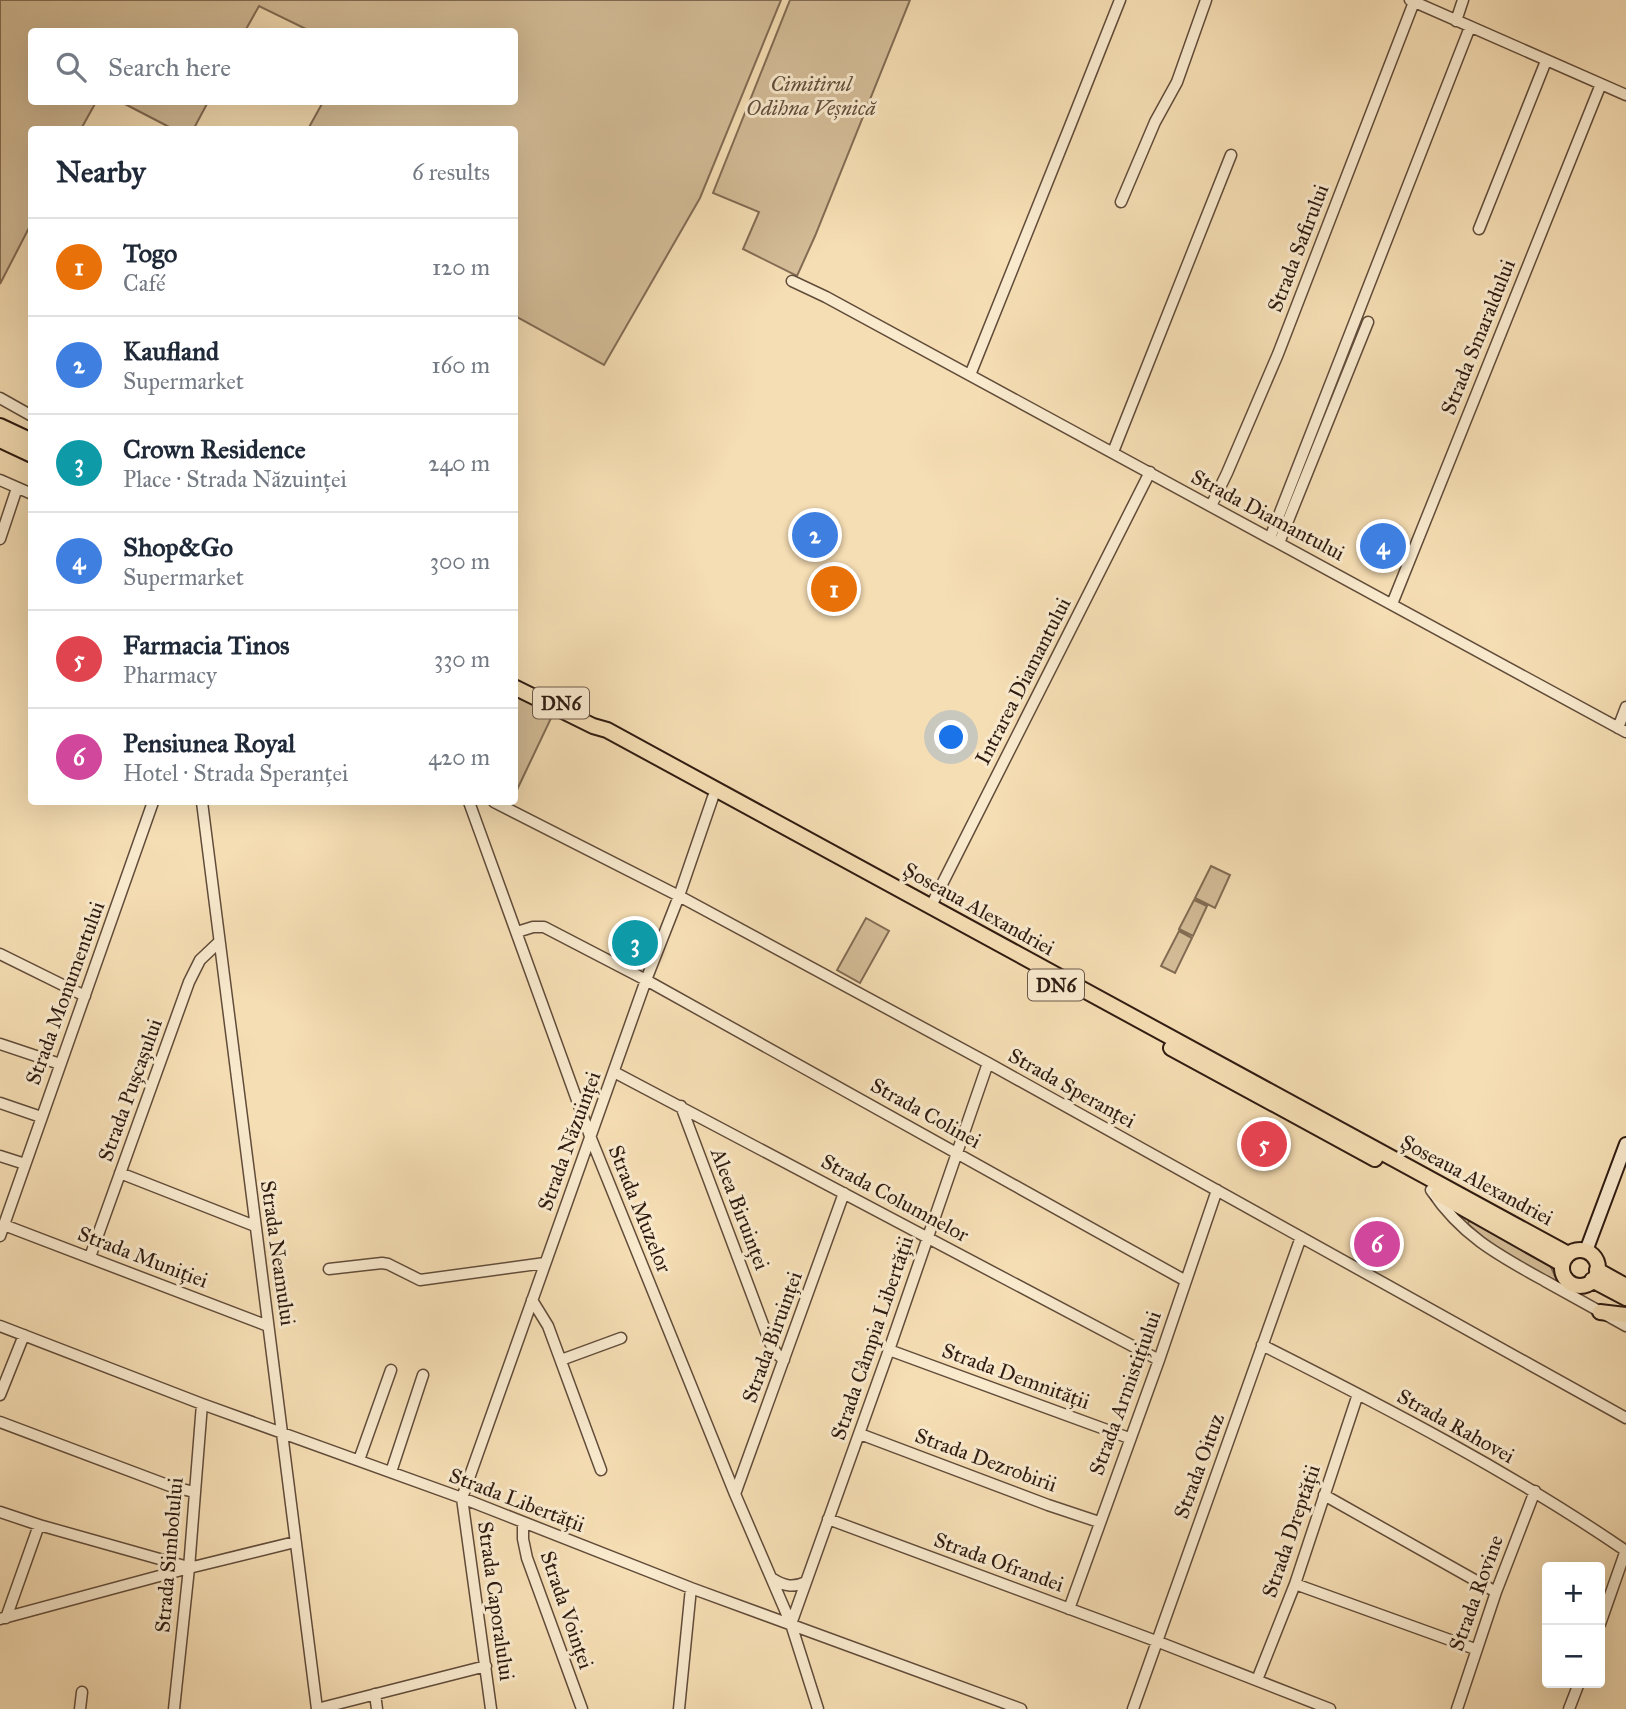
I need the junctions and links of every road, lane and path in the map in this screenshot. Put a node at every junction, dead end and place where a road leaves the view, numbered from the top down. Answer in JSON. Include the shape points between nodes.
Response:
{"nodes":[{"id":1,"x":1119,"y":0,"type":"edge"},
{"id":2,"x":1206,"y":0,"type":"edge"},
{"id":3,"x":1463,"y":0,"type":"edge"},
{"id":4,"x":1412,"y":1,"type":"edge"},
{"id":5,"x":1456,"y":21,"type":"junction"},
{"id":6,"x":1470,"y":27,"type":"junction"},
{"id":7,"x":1546,"y":61,"type":"junction"},
{"id":8,"x":1601,"y":85,"type":"junction"},
{"id":9,"x":1626,"y":95,"type":"edge"},
{"id":10,"x":1231,"y":155,"type":"dead end"},
{"id":11,"x":1121,"y":202,"type":"dead end"},
{"id":12,"x":1479,"y":229,"type":"dead end"},
{"id":13,"x":792,"y":281,"type":"dead end"},
{"id":14,"x":1368,"y":322,"type":"dead end"},
{"id":15,"x":970,"y":375,"type":"junction"},
{"id":16,"x":0,"y":398,"type":"edge"},
{"id":17,"x":28,"y":414,"type":"edge"},
{"id":18,"x":0,"y":426,"type":"edge"},
{"id":19,"x":28,"y":439,"type":"edge"},
{"id":20,"x":0,"y":440,"type":"edge"},
{"id":21,"x":1113,"y":452,"type":"junction"},
{"id":22,"x":28,"y":453,"type":"edge"},
{"id":23,"x":1150,"y":472,"type":"junction"},
{"id":24,"x":0,"y":480,"type":"edge"},
{"id":25,"x":18,"y":488,"type":"junction"},
{"id":26,"x":28,"y":492,"type":"edge"},
{"id":27,"x":1211,"y":506,"type":"junction"},
{"id":28,"x":0,"y":539,"type":"edge"},
{"id":29,"x":1275,"y":540,"type":"junction"},
{"id":30,"x":1392,"y":604,"type":"junction"},
{"id":31,"x":518,"y":681,"type":"edge"},
{"id":32,"x":518,"y":689,"type":"edge"},
{"id":33,"x":518,"y":698,"type":"edge"},
{"id":34,"x":1626,"y":707,"type":"edge"},
{"id":35,"x":607,"y":730,"type":"junction"},
{"id":36,"x":1622,"y":730,"type":"edge"},
{"id":37,"x":713,"y":797,"type":"junction"},
{"id":38,"x":152,"y":805,"type":"edge"},
{"id":39,"x":202,"y":805,"type":"edge"},
{"id":40,"x":470,"y":805,"type":"edge"},
{"id":41,"x":500,"y":805,"type":"edge"},
{"id":42,"x":679,"y":896,"type":"junction"},
{"id":43,"x":931,"y":906,"type":"junction"},
{"id":44,"x":517,"y":932,"type":"junction"},
{"id":45,"x":219,"y":943,"type":"junction"},
{"id":46,"x":0,"y":954,"type":"edge"},
{"id":47,"x":646,"y":980,"type":"junction"},
{"id":48,"x":85,"y":996,"type":"junction"},
{"id":49,"x":0,"y":1044,"type":"edge"},
{"id":50,"x":988,"y":1063,"type":"junction"},
{"id":51,"x":61,"y":1064,"type":"junction"},
{"id":52,"x":614,"y":1072,"type":"junction"},
{"id":53,"x":0,"y":1103,"type":"edge"},
{"id":54,"x":681,"y":1106,"type":"junction"},
{"id":55,"x":41,"y":1117,"type":"junction"},
{"id":56,"x":590,"y":1136,"type":"junction"},
{"id":57,"x":1626,"y":1144,"type":"edge"},
{"id":58,"x":956,"y":1152,"type":"junction"},
{"id":59,"x":0,"y":1156,"type":"edge"},
{"id":60,"x":25,"y":1164,"type":"junction"},
{"id":61,"x":120,"y":1173,"type":"junction"},
{"id":62,"x":1217,"y":1190,"type":"junction"},
{"id":63,"x":1431,"y":1190,"type":"junction"},
{"id":64,"x":844,"y":1193,"type":"junction"},
{"id":65,"x":4,"y":1212,"type":"edge"},
{"id":66,"x":4,"y":1225,"type":"junction"},
{"id":67,"x":255,"y":1226,"type":"junction"},
{"id":68,"x":0,"y":1236,"type":"edge"},
{"id":69,"x":927,"y":1237,"type":"junction"},
{"id":70,"x":1301,"y":1237,"type":"junction"},
{"id":71,"x":1586,"y":1251,"type":"junction"},
{"id":72,"x":90,"y":1257,"type":"junction"},
{"id":73,"x":1565,"y":1259,"type":"junction"},
{"id":74,"x":545,"y":1263,"type":"junction"},
{"id":75,"x":329,"y":1269,"type":"dead end"},
{"id":76,"x":1595,"y":1275,"type":"junction"},
{"id":77,"x":1186,"y":1281,"type":"junction"},
{"id":78,"x":1626,"y":1286,"type":"edge"},
{"id":79,"x":1626,"y":1298,"type":"edge"},
{"id":80,"x":532,"y":1300,"type":"junction"},
{"id":81,"x":1600,"y":1312,"type":"junction"},
{"id":82,"x":1626,"y":1315,"type":"edge"},
{"id":83,"x":0,"y":1326,"type":"edge"},
{"id":84,"x":268,"y":1326,"type":"junction"},
{"id":85,"x":1626,"y":1326,"type":"edge"},
{"id":86,"x":24,"y":1335,"type":"junction"},
{"id":87,"x":621,"y":1338,"type":"dead end"},
{"id":88,"x":1262,"y":1345,"type":"junction"},
{"id":89,"x":889,"y":1350,"type":"junction"},
{"id":90,"x":561,"y":1360,"type":"junction"},
{"id":91,"x":784,"y":1360,"type":"junction"},
{"id":92,"x":1158,"y":1360,"type":"junction"},
{"id":93,"x":391,"y":1370,"type":"dead end"},
{"id":94,"x":424,"y":1375,"type":"dead end"},
{"id":95,"x":1358,"y":1394,"type":"junction"},
{"id":96,"x":0,"y":1395,"type":"edge"},
{"id":97,"x":202,"y":1405,"type":"junction"},
{"id":98,"x":1626,"y":1418,"type":"edge"},
{"id":99,"x":0,"y":1422,"type":"edge"},
{"id":100,"x":282,"y":1433,"type":"junction"},
{"id":101,"x":860,"y":1434,"type":"junction"},
{"id":102,"x":1129,"y":1438,"type":"junction"},
{"id":103,"x":359,"y":1461,"type":"junction"},
{"id":104,"x":601,"y":1470,"type":"dead end"},
{"id":105,"x":391,"y":1472,"type":"junction"},
{"id":106,"x":194,"y":1492,"type":"junction"},
{"id":107,"x":1535,"y":1492,"type":"junction"},
{"id":108,"x":735,"y":1494,"type":"junction"},
{"id":109,"x":1324,"y":1495,"type":"junction"},
{"id":110,"x":462,"y":1498,"type":"junction"},
{"id":111,"x":0,"y":1512,"type":"edge"},
{"id":112,"x":828,"y":1519,"type":"junction"},
{"id":113,"x":1099,"y":1522,"type":"junction"},
{"id":114,"x":523,"y":1523,"type":"junction"},
{"id":115,"x":39,"y":1525,"type":"junction"},
{"id":116,"x":295,"y":1542,"type":"junction"},
{"id":117,"x":1626,"y":1550,"type":"edge"},
{"id":118,"x":189,"y":1567,"type":"junction"},
{"id":119,"x":772,"y":1579,"type":"junction"},
{"id":120,"x":806,"y":1582,"type":"junction"},
{"id":121,"x":1295,"y":1584,"type":"junction"},
{"id":122,"x":691,"y":1588,"type":"junction"},
{"id":123,"x":1496,"y":1592,"type":"junction"},
{"id":124,"x":1069,"y":1609,"type":"junction"},
{"id":125,"x":1605,"y":1610,"type":"edge"},
{"id":126,"x":3,"y":1618,"type":"edge"},
{"id":127,"x":791,"y":1625,"type":"junction"},
{"id":128,"x":1156,"y":1641,"type":"junction"},
{"id":129,"x":1475,"y":1649,"type":"junction"},
{"id":130,"x":486,"y":1666,"type":"junction"},
{"id":131,"x":1257,"y":1680,"type":"junction"},
{"id":132,"x":1577,"y":1688,"type":"edge"},
{"id":133,"x":82,"y":1692,"type":"dead end"},
{"id":134,"x":376,"y":1694,"type":"junction"},
{"id":135,"x":80,"y":1709,"type":"edge"},
{"id":136,"x":174,"y":1709,"type":"edge"},
{"id":137,"x":317,"y":1709,"type":"edge"},
{"id":138,"x":377,"y":1709,"type":"edge"},
{"id":139,"x":491,"y":1709,"type":"edge"},
{"id":140,"x":582,"y":1709,"type":"edge"},
{"id":141,"x":679,"y":1709,"type":"edge"},
{"id":142,"x":818,"y":1709,"type":"edge"},
{"id":143,"x":1021,"y":1709,"type":"edge"},
{"id":144,"x":1133,"y":1709,"type":"edge"},
{"id":145,"x":1330,"y":1709,"type":"edge"},
{"id":146,"x":1457,"y":1709,"type":"edge"},
{"id":147,"x":1569,"y":1709,"type":"edge"}],
"edges":[{"from":1,"to":15,"type":"street"},
{"from":2,"to":11,"type":"street","via":[[1177,82],[1154,122]]},
{"from":3,"to":5,"type":"street"},
{"from":4,"to":5,"type":"street","name":"Strada Safirului"},
{"from":4,"to":27,"type":"street","name":"Strada Safirului","via":[[1278,354]]},
{"from":5,"to":6,"type":"street","name":"Strada Safirului"},
{"from":6,"to":7,"type":"street","name":"Strada Safirului"},
{"from":6,"to":29,"type":"street"},
{"from":7,"to":8,"type":"street","name":"Strada Safirului"},
{"from":7,"to":12,"type":"street"},
{"from":8,"to":9,"type":"street","name":"Strada Safirului"},
{"from":8,"to":30,"type":"street","name":"Strada Smaraldului"},
{"from":10,"to":21,"type":"street"},
{"from":13,"to":15,"type":"street","name":"Strada Diamantului"},
{"from":14,"to":29,"type":"street"},
{"from":15,"to":21,"type":"street","name":"Strada Diamantului"},
{"from":16,"to":17,"type":"street"},
{"from":18,"to":19,"type":"main road"},
{"from":20,"to":22,"type":"main road"},
{"from":21,"to":23,"type":"street","name":"Strada Diamantului"},
{"from":23,"to":27,"type":"street","name":"Strada Diamantului"},
{"from":23,"to":43,"type":"street","name":"Intrarea Diamantului"},
{"from":24,"to":25,"type":"street"},
{"from":25,"to":26,"type":"street"},
{"from":25,"to":28,"type":"street"},
{"from":27,"to":29,"type":"street","name":"Strada Diamantului"},
{"from":29,"to":30,"type":"street","name":"Strada Diamantului"},
{"from":30,"to":36,"type":"street","name":"Strada Diamantului"},
{"from":31,"to":35,"type":"main road","number":"DN6"},
{"from":32,"to":35,"type":"main road","name":"Șoseaua Alexandriei","number":"DN6"},
{"from":33,"to":37,"type":"main road","name":"Șoseaua Alexandriei","number":"DN6"},
{"from":34,"to":36,"type":"street"},
{"from":35,"to":43,"type":"main road","name":"Șoseaua Alexandriei","number":"DN6"},
{"from":37,"to":42,"type":"street","name":"Strada Năzuinței"},
{"from":37,"to":63,"type":"main road","name":"Șoseaua Alexandriei","number":"DN6"},
{"from":38,"to":48,"type":"street","name":"Strada Monumentului"},
{"from":39,"to":45,"type":"street","name":"Strada Neamului"},
{"from":40,"to":44,"type":"street","name":"Strada Muzelor"},
{"from":41,"to":42,"type":"street","name":"Strada Speranței"},
{"from":42,"to":47,"type":"street","name":"Strada Năzuinței"},
{"from":42,"to":50,"type":"street","name":"Strada Speranței"},
{"from":43,"to":73,"type":"main road","name":"Șoseaua Alexandriei","number":"DN6"},
{"from":44,"to":47,"type":"street","name":"Strada Colinei","via":[[544,927]]},
{"from":44,"to":56,"type":"street","name":"Strada Muzelor"},
{"from":45,"to":61,"type":"street","name":"Strada Pușcașului","via":[[201,960],[190,982]]},
{"from":45,"to":67,"type":"street","name":"Strada Neamului"},
{"from":46,"to":48,"type":"street"},
{"from":47,"to":52,"type":"street","name":"Strada Năzuinței"},
{"from":47,"to":58,"type":"street","name":"Strada Colinei"},
{"from":48,"to":51,"type":"street","name":"Strada Monumentului"},
{"from":49,"to":51,"type":"street"},
{"from":50,"to":58,"type":"street","name":"Strada Câmpia Libertății"},
{"from":50,"to":62,"type":"street","name":"Strada Speranței"},
{"from":51,"to":55,"type":"street","name":"Strada Monumentului"},
{"from":52,"to":54,"type":"street","name":"Strada Columnelor"},
{"from":52,"to":56,"type":"street","name":"Strada Năzuinței"},
{"from":53,"to":55,"type":"street"},
{"from":54,"to":64,"type":"street","name":"Strada Columnelor"},
{"from":54,"to":91,"type":"street","name":"Aleea Biruinței","via":[[770,1343]]},
{"from":55,"to":60,"type":"street","name":"Strada Monumentului"},
{"from":56,"to":74,"type":"street","name":"Strada Năzuinței"},
{"from":56,"to":108,"type":"street","name":"Strada Muzelor"},
{"from":57,"to":71,"type":"street"},
{"from":58,"to":69,"type":"street","name":"Strada Câmpia Libertății"},
{"from":58,"to":77,"type":"street","name":"Strada Colinei"},
{"from":59,"to":60,"type":"street"},
{"from":60,"to":65,"type":"street","name":"Strada Monumentului"},
{"from":61,"to":67,"type":"street"},
{"from":61,"to":72,"type":"street","name":"Strada Pușcașului"},
{"from":62,"to":70,"type":"street","name":"Strada Speranței"},
{"from":62,"to":77,"type":"street","name":"Strada Armistițiului"},
{"from":63,"to":73,"type":"main road","name":"Șoseaua Alexandriei","number":"DN6"},
{"from":63,"to":81,"type":"street","via":[[1450,1216],[1481,1244]]},
{"from":64,"to":69,"type":"street","name":"Strada Columnelor"},
{"from":64,"to":91,"type":"street","name":"Strada Biruinței"},
{"from":65,"to":66,"type":"street","name":"Strada Monumentului"},
{"from":66,"to":68,"type":"street","name":"Strada Monumentului"},
{"from":66,"to":72,"type":"street","name":"Strada Muniției"},
{"from":67,"to":84,"type":"street","name":"Strada Neamului"},
{"from":69,"to":89,"type":"street","name":"Strada Câmpia Libertății"},
{"from":69,"to":92,"type":"street","name":"Strada Columnelor"},
{"from":70,"to":88,"type":"street","name":"Strada Oituz"},
{"from":70,"to":98,"type":"street","name":"Strada Speranței"},
{"from":71,"to":73,"type":"main road","via":[[1578,1250]]},
{"from":71,"to":76,"type":"main road","via":[[1597,1262]]},
{"from":72,"to":84,"type":"street","name":"Strada Muniției"},
{"from":73,"to":76,"type":"main road","number":"DN6","via":[[1562,1269],[1572,1283],[1581,1285]]},
{"from":74,"to":75,"type":"street","via":[[420,1280],[382,1263]]},
{"from":74,"to":80,"type":"street","name":"Strada Năzuinței"},
{"from":76,"to":78,"type":"main road","number":"DN6"},
{"from":76,"to":79,"type":"main road","number":"DN6"},
{"from":77,"to":92,"type":"street","name":"Strada Armistițiului"},
{"from":80,"to":90,"type":"street"},
{"from":80,"to":110,"type":"street","name":"Strada Năzuinței"},
{"from":81,"to":82,"type":"main road"},
{"from":81,"to":85,"type":"street"},
{"from":83,"to":86,"type":"street","name":"Strada Libertății"},
{"from":84,"to":100,"type":"street","name":"Strada Neamului"},
{"from":86,"to":96,"type":"street"},
{"from":86,"to":97,"type":"street","name":"Strada Libertății"},
{"from":87,"to":90,"type":"street"},
{"from":88,"to":95,"type":"street","name":"Strada Rahovei"},
{"from":88,"to":128,"type":"street","name":"Strada Oituz"},
{"from":89,"to":101,"type":"street","name":"Strada Câmpia Libertății"},
{"from":89,"to":102,"type":"street","name":"Strada Demnității"},
{"from":90,"to":104,"type":"street"},
{"from":91,"to":108,"type":"street","name":"Strada Biruinței"},
{"from":92,"to":102,"type":"street","name":"Strada Armistițiului"},
{"from":93,"to":103,"type":"street"},
{"from":94,"to":105,"type":"street"},
{"from":95,"to":107,"type":"street","name":"Strada Rahovei"},
{"from":95,"to":109,"type":"street","name":"Strada Dreptății"},
{"from":97,"to":100,"type":"street","name":"Strada Libertății"},
{"from":97,"to":106,"type":"street","name":"Strada Simbolului"},
{"from":99,"to":106,"type":"street"},
{"from":100,"to":103,"type":"street","name":"Strada Libertății"},
{"from":100,"to":116,"type":"street","name":"Strada Neamului"},
{"from":101,"to":112,"type":"street","name":"Strada Câmpia Libertății"},
{"from":101,"to":113,"type":"street","name":"Strada Dezrobirii"},
{"from":102,"to":113,"type":"street","name":"Strada Armistițiului"},
{"from":103,"to":105,"type":"street","name":"Strada Libertății"},
{"from":105,"to":110,"type":"street","name":"Strada Libertății"},
{"from":106,"to":118,"type":"street","name":"Strada Simbolului"},
{"from":107,"to":117,"type":"street","name":"Strada Rahovei"},
{"from":107,"to":123,"type":"street","name":"Strada Rovine"},
{"from":108,"to":119,"type":"street","name":"Strada Muzelor"},
{"from":109,"to":121,"type":"street","name":"Strada Dreptății"},
{"from":109,"to":123,"type":"street"},
{"from":110,"to":114,"type":"street","name":"Strada Libertății"},
{"from":110,"to":130,"type":"street","name":"Strada Caporalului"},
{"from":111,"to":115,"type":"street"},
{"from":112,"to":120,"type":"street","name":"Strada Câmpia Libertății"},
{"from":112,"to":124,"type":"street","name":"Strada Ofrandei"},
{"from":113,"to":124,"type":"street","name":"Strada Armistițiului"},
{"from":114,"to":122,"type":"street","name":"Strada Libertății"},
{"from":114,"to":140,"type":"street","name":"Strada Voinței","via":[[527,1558]]},
{"from":115,"to":118,"type":"street"},
{"from":115,"to":126,"type":"street"},
{"from":116,"to":118,"type":"street"},
{"from":116,"to":137,"type":"street","name":"Strada Neamului"},
{"from":117,"to":125,"type":"street"},
{"from":118,"to":126,"type":"street"},
{"from":118,"to":136,"type":"street","name":"Strada Simbolului"},
{"from":119,"to":120,"type":"street","via":[[793,1586]]},
{"from":119,"to":127,"type":"street","name":"Strada Muzelor"},
{"from":120,"to":127,"type":"street","name":"Strada Câmpia Libertății"},
{"from":121,"to":129,"type":"street"},
{"from":121,"to":131,"type":"street","name":"Strada Dreptății"},
{"from":122,"to":127,"type":"street","name":"Strada Libertății"},
{"from":122,"to":141,"type":"street"},
{"from":123,"to":129,"type":"street","name":"Strada Rovine"},
{"from":124,"to":128,"type":"street","name":"Strada Ofrandei"},
{"from":127,"to":142,"type":"street","name":"Strada Muzelor"},
{"from":127,"to":143,"type":"street","name":"Strada Libertății"},
{"from":128,"to":131,"type":"street","name":"Strada Ofrandei"},
{"from":128,"to":144,"type":"street","name":"Strada Oituz"},
{"from":129,"to":146,"type":"street","name":"Strada Rovine"},
{"from":130,"to":134,"type":"street"},
{"from":130,"to":139,"type":"street","name":"Strada Caporalului"},
{"from":131,"to":145,"type":"street","name":"Strada Ofrandei"},
{"from":132,"to":147,"type":"street"},
{"from":133,"to":135,"type":"street"},
{"from":134,"to":137,"type":"street"},
{"from":134,"to":138,"type":"street"}]}
